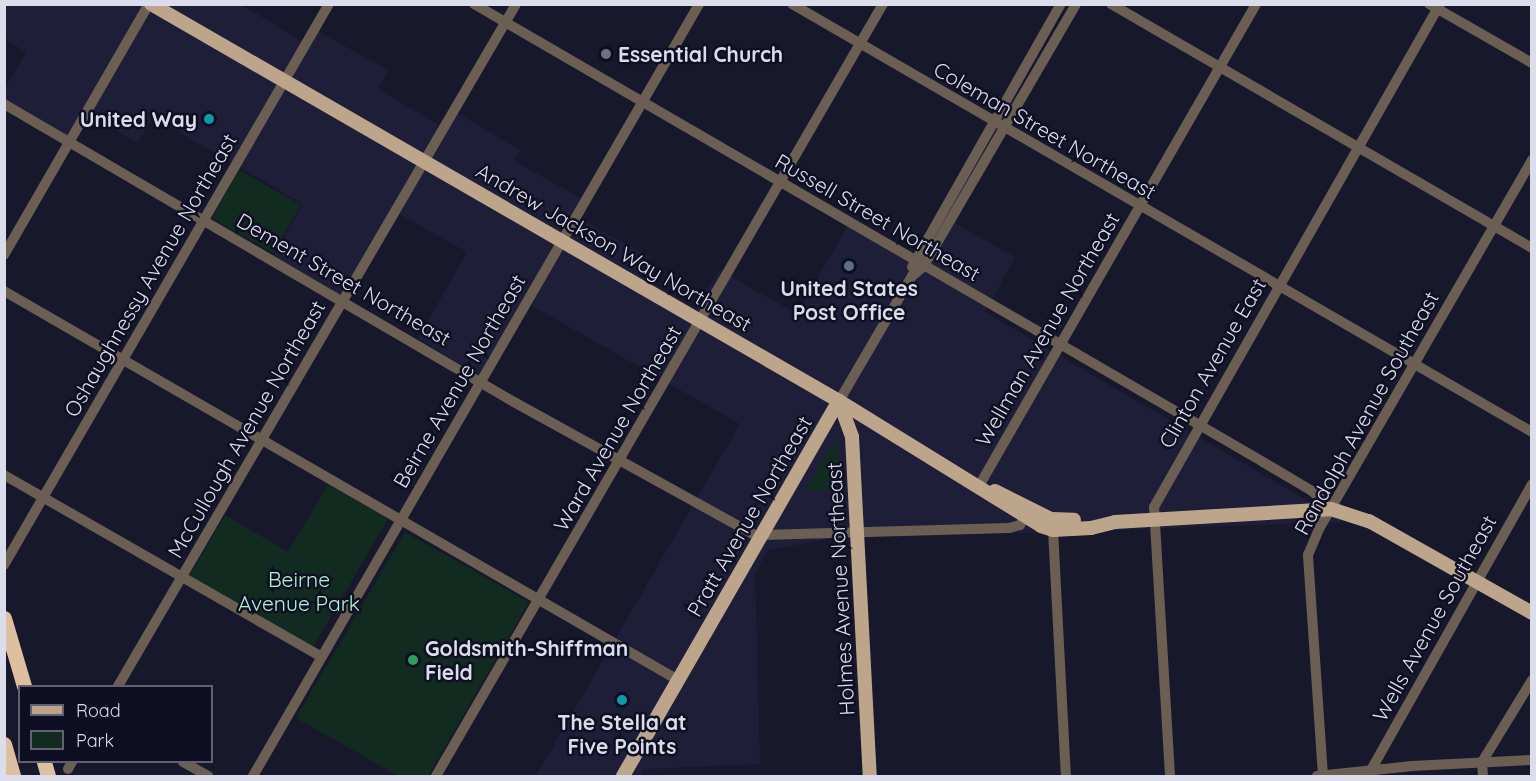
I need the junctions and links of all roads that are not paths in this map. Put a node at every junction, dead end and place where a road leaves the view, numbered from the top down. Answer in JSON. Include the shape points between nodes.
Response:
{"nodes":[{"id":1,"x":150,"y":4,"type":"edge"},
{"id":2,"x":329,"y":4,"type":"edge"},
{"id":3,"x":474,"y":4,"type":"edge"},
{"id":4,"x":516,"y":4,"type":"edge"},
{"id":5,"x":699,"y":4,"type":"edge"},
{"id":6,"x":792,"y":4,"type":"edge"},
{"id":7,"x":883,"y":4,"type":"edge"},
{"id":8,"x":1061,"y":4,"type":"edge"},
{"id":9,"x":1076,"y":4,"type":"edge"},
{"id":10,"x":1111,"y":4,"type":"edge"},
{"id":11,"x":1256,"y":4,"type":"edge"},
{"id":12,"x":1435,"y":6,"type":"edge"},
{"id":13,"x":505,"y":23,"type":"junction"},
{"id":14,"x":859,"y":46,"type":"junction"},
{"id":15,"x":1532,"y":63,"type":"edge"},
{"id":16,"x":1220,"y":68,"type":"junction"},
{"id":17,"x":284,"y":81,"type":"junction"},
{"id":18,"x":4,"y":104,"type":"edge"},
{"id":19,"x":642,"y":104,"type":"junction"},
{"id":20,"x":993,"y":123,"type":"junction"},
{"id":21,"x":1005,"y":128,"type":"junction"},
{"id":22,"x":70,"y":142,"type":"junction"},
{"id":23,"x":1357,"y":148,"type":"junction"},
{"id":24,"x":1532,"y":160,"type":"edge"},
{"id":25,"x":424,"y":162,"type":"junction"},
{"id":26,"x":780,"y":184,"type":"junction"},
{"id":27,"x":1139,"y":208,"type":"junction"},
{"id":28,"x":204,"y":220,"type":"junction"},
{"id":29,"x":1494,"y":227,"type":"junction"},
{"id":30,"x":562,"y":242,"type":"junction"},
{"id":31,"x":1532,"y":248,"type":"edge"},
{"id":32,"x":4,"y":255,"type":"edge"},
{"id":33,"x":912,"y":261,"type":"junction"},
{"id":34,"x":923,"y":267,"type":"junction"},
{"id":35,"x":912,"y":276,"type":"junction"},
{"id":36,"x":1279,"y":287,"type":"junction"},
{"id":37,"x":4,"y":291,"type":"edge"},
{"id":38,"x":343,"y":301,"type":"junction"},
{"id":39,"x":701,"y":322,"type":"junction"},
{"id":40,"x":1062,"y":346,"type":"junction"},
{"id":41,"x":124,"y":360,"type":"junction"},
{"id":42,"x":1414,"y":365,"type":"junction"},
{"id":43,"x":481,"y":382,"type":"junction"},
{"id":44,"x":839,"y":401,"type":"junction"},
{"id":45,"x":1198,"y":424,"type":"junction"},
{"id":46,"x":1532,"y":432,"type":"edge"},
{"id":47,"x":263,"y":439,"type":"junction"},
{"id":48,"x":621,"y":462,"type":"junction"},
{"id":49,"x":4,"y":475,"type":"edge"},
{"id":50,"x":1532,"y":484,"type":"edge"},
{"id":51,"x":979,"y":486,"type":"junction"},
{"id":52,"x":44,"y":498,"type":"junction"},
{"id":53,"x":1331,"y":509,"type":"junction"},
{"id":54,"x":1025,"y":518,"type":"junction"},
{"id":55,"x":402,"y":519,"type":"junction"},
{"id":56,"x":1154,"y":521,"type":"junction"},
{"id":57,"x":1115,"y":522,"type":"junction"},
{"id":58,"x":1053,"y":530,"type":"junction"},
{"id":59,"x":859,"y":533,"type":"junction"},
{"id":60,"x":761,"y":536,"type":"junction"},
{"id":61,"x":4,"y":565,"type":"edge"},
{"id":62,"x":182,"y":577,"type":"junction"},
{"id":63,"x":1475,"y":585,"type":"junction"},
{"id":64,"x":540,"y":600,"type":"junction"},
{"id":65,"x":1532,"y":614,"type":"edge"},
{"id":66,"x":4,"y":618,"type":"edge"},
{"id":67,"x":322,"y":657,"type":"junction"},
{"id":68,"x":678,"y":680,"type":"junction"},
{"id":69,"x":1532,"y":680,"type":"edge"},
{"id":70,"x":23,"y":685,"type":"edge"},
{"id":71,"x":119,"y":685,"type":"edge"},
{"id":72,"x":4,"y":744,"type":"edge"},
{"id":73,"x":1532,"y":760,"type":"edge"},
{"id":74,"x":1482,"y":762,"type":"junction"},
{"id":75,"x":185,"y":763,"type":"edge"},
{"id":76,"x":4,"y":764,"type":"edge"},
{"id":77,"x":1371,"y":770,"type":"junction"},
{"id":78,"x":1323,"y":776,"type":"edge"},
{"id":79,"x":14,"y":777,"type":"edge"},
{"id":80,"x":208,"y":777,"type":"edge"},
{"id":81,"x":253,"y":777,"type":"edge"},
{"id":82,"x":436,"y":777,"type":"edge"},
{"id":83,"x":622,"y":777,"type":"edge"},
{"id":84,"x":870,"y":777,"type":"edge"},
{"id":85,"x":1066,"y":777,"type":"edge"},
{"id":86,"x":1170,"y":777,"type":"edge"},
{"id":87,"x":1317,"y":777,"type":"edge"},
{"id":88,"x":1483,"y":777,"type":"edge"}],
"edges":[{"from":1,"to":17,"type":"main road","name":"Andrew Jackson Way Northeast"},
{"from":1,"to":22,"type":"street"},
{"from":2,"to":17,"type":"street","name":"Oshaughnessy Avenue Northeast"},
{"from":3,"to":13,"type":"street","name":"Russell Street Northeast"},
{"from":4,"to":13,"type":"street","name":"McCullough Avenue Northeast"},
{"from":5,"to":19,"type":"street","name":"Beirne Avenue Northeast"},
{"from":6,"to":14,"type":"street","name":"Coleman Street Northeast"},
{"from":7,"to":14,"type":"street","name":"Ward Avenue Northeast"},
{"from":8,"to":20,"type":"street"},
{"from":9,"to":21,"type":"street"},
{"from":10,"to":16,"type":"street"},
{"from":11,"to":16,"type":"street","name":"Wellman Avenue Northeast"},
{"from":12,"to":15,"type":"street"},
{"from":12,"to":23,"type":"street","name":"Clinton Avenue East"},
{"from":13,"to":19,"type":"street","name":"Russell Street Northeast"},
{"from":13,"to":25,"type":"street","name":"McCullough Avenue Northeast"},
{"from":14,"to":20,"type":"street","name":"Coleman Street Northeast"},
{"from":14,"to":26,"type":"street","name":"Ward Avenue Northeast"},
{"from":16,"to":23,"type":"street"},
{"from":16,"to":27,"type":"street","name":"Wellman Avenue Northeast"},
{"from":17,"to":25,"type":"main road","name":"Andrew Jackson Way Northeast"},
{"from":17,"to":28,"type":"street","name":"Oshaughnessy Avenue Northeast"},
{"from":18,"to":22,"type":"street","name":"Dement Street Northeast"},
{"from":19,"to":26,"type":"street","name":"Russell Street Northeast"},
{"from":19,"to":30,"type":"street","name":"Beirne Avenue Northeast"},
{"from":20,"to":21,"type":"street","name":"Coleman Street Northeast"},
{"from":20,"to":33,"type":"street"},
{"from":21,"to":27,"type":"street","name":"Coleman Street Northeast"},
{"from":21,"to":34,"type":"street"},
{"from":22,"to":28,"type":"street","name":"Dement Street Northeast"},
{"from":22,"to":32,"type":"street"},
{"from":23,"to":29,"type":"street"},
{"from":23,"to":36,"type":"street","name":"Clinton Avenue East"},
{"from":24,"to":29,"type":"street","name":"Randolph Avenue Southeast"},
{"from":25,"to":30,"type":"main road","name":"Andrew Jackson Way Northeast"},
{"from":25,"to":38,"type":"street","name":"McCullough Avenue Northeast"},
{"from":26,"to":33,"type":"street","name":"Russell Street Northeast"},
{"from":26,"to":39,"type":"street","name":"Ward Avenue Northeast"},
{"from":27,"to":36,"type":"street","name":"Coleman Street Northeast"},
{"from":27,"to":40,"type":"street","name":"Wellman Avenue Northeast"},
{"from":28,"to":38,"type":"street","name":"Dement Street Northeast"},
{"from":28,"to":41,"type":"street","name":"Oshaughnessy Avenue Northeast"},
{"from":29,"to":31,"type":"street"},
{"from":29,"to":42,"type":"street","name":"Randolph Avenue Southeast"},
{"from":30,"to":39,"type":"main road","name":"Andrew Jackson Way Northeast"},
{"from":30,"to":43,"type":"street","name":"Beirne Avenue Northeast"},
{"from":33,"to":34,"type":"street","name":"Russell Street Northeast"},
{"from":33,"to":35,"type":"street"},
{"from":34,"to":35,"type":"street"},
{"from":34,"to":40,"type":"street","name":"Russell Street Northeast"},
{"from":35,"to":44,"type":"street","name":"Pratt Avenue Northeast"},
{"from":36,"to":42,"type":"street","name":"Coleman Street Northeast"},
{"from":36,"to":45,"type":"street","name":"Clinton Avenue East"},
{"from":37,"to":41,"type":"street"},
{"from":38,"to":43,"type":"street","name":"Dement Street Northeast"},
{"from":38,"to":47,"type":"street","name":"McCullough Avenue Northeast"},
{"from":39,"to":44,"type":"main road","name":"Andrew Jackson Way Northeast"},
{"from":39,"to":48,"type":"street","name":"Ward Avenue Northeast"},
{"from":40,"to":45,"type":"street","name":"Russell Street Northeast"},
{"from":40,"to":51,"type":"street","name":"Wellman Avenue Northeast"},
{"from":41,"to":47,"type":"street"},
{"from":41,"to":52,"type":"street","name":"Oshaughnessy Avenue Northeast"},
{"from":42,"to":46,"type":"street","name":"Coleman Street Northeast"},
{"from":42,"to":53,"type":"street","name":"Randolph Avenue Southeast"},
{"from":43,"to":48,"type":"street","name":"Dement Street Northeast"},
{"from":43,"to":55,"type":"street","name":"Beirne Avenue Northeast"},
{"from":44,"to":51,"type":"main road","name":"Andrew Jackson Way Northeast"},
{"from":44,"to":59,"type":"main road","name":"Holmes Avenue Northeast","via":[[852,435]]},
{"from":44,"to":60,"type":"main road","name":"Pratt Avenue Northeast"},
{"from":45,"to":53,"type":"street","name":"Russell Street Northeast","via":[[1312,491]]},
{"from":45,"to":56,"type":"street","name":"Clinton Avenue East","via":[[1160,493]]},
{"from":47,"to":55,"type":"street"},
{"from":47,"to":62,"type":"street","name":"McCullough Avenue Northeast"},
{"from":48,"to":60,"type":"street","name":"Dement Street Northeast"},
{"from":48,"to":64,"type":"street","name":"Ward Avenue Northeast"},
{"from":49,"to":52,"type":"street"},
{"from":50,"to":63,"type":"street","name":"Wells Avenue Southeast"},
{"from":51,"to":54,"type":"main road","name":"Andrew Jackson Way Northeast"},
{"from":51,"to":57,"type":"main road","via":[[1051,519]]},
{"from":52,"to":61,"type":"street","name":"Oshaughnessy Avenue Northeast"},
{"from":52,"to":62,"type":"street"},
{"from":53,"to":56,"type":"main road"},
{"from":53,"to":63,"type":"main road","via":[[1369,521]]},
{"from":53,"to":78,"type":"street","name":"Randolph Avenue Southeast","via":[[1308,555]]},
{"from":54,"to":58,"type":"main road","name":"Andrew Jackson Way Northeast"},
{"from":54,"to":59,"type":"street","name":"Dement Street Northeast","via":[[1020,525],[1010,528]]},
{"from":55,"to":64,"type":"street"},
{"from":55,"to":67,"type":"street","name":"Beirne Avenue Northeast"},
{"from":56,"to":57,"type":"main road"},
{"from":56,"to":86,"type":"street","name":"Clinton Avenue East"},
{"from":57,"to":58,"type":"main road"},
{"from":58,"to":85,"type":"street"},
{"from":59,"to":60,"type":"street","name":"Dement Street Northeast"},
{"from":59,"to":84,"type":"main road","name":"Holmes Avenue Northeast"},
{"from":60,"to":68,"type":"main road","name":"Pratt Avenue Northeast"},
{"from":62,"to":67,"type":"street"},
{"from":62,"to":71,"type":"street","name":"McCullough Avenue Northeast"},
{"from":63,"to":65,"type":"main road"},
{"from":63,"to":77,"type":"street","name":"Wells Avenue Southeast"},
{"from":64,"to":68,"type":"street"},
{"from":64,"to":82,"type":"street","name":"Ward Avenue Northeast"},
{"from":66,"to":70,"type":"highway"},
{"from":67,"to":81,"type":"street","name":"Beirne Avenue Northeast"},
{"from":68,"to":83,"type":"main road","name":"Pratt Avenue Northeast"},
{"from":69,"to":74,"type":"street"},
{"from":72,"to":79,"type":"highway","bridge":true},
{"from":73,"to":74,"type":"street"},
{"from":74,"to":77,"type":"street"},
{"from":74,"to":88,"type":"street"},
{"from":75,"to":80,"type":"street"},
{"from":76,"to":79,"type":"street"},
{"from":77,"to":78,"type":"street"},
{"from":78,"to":87,"type":"street"}]}
